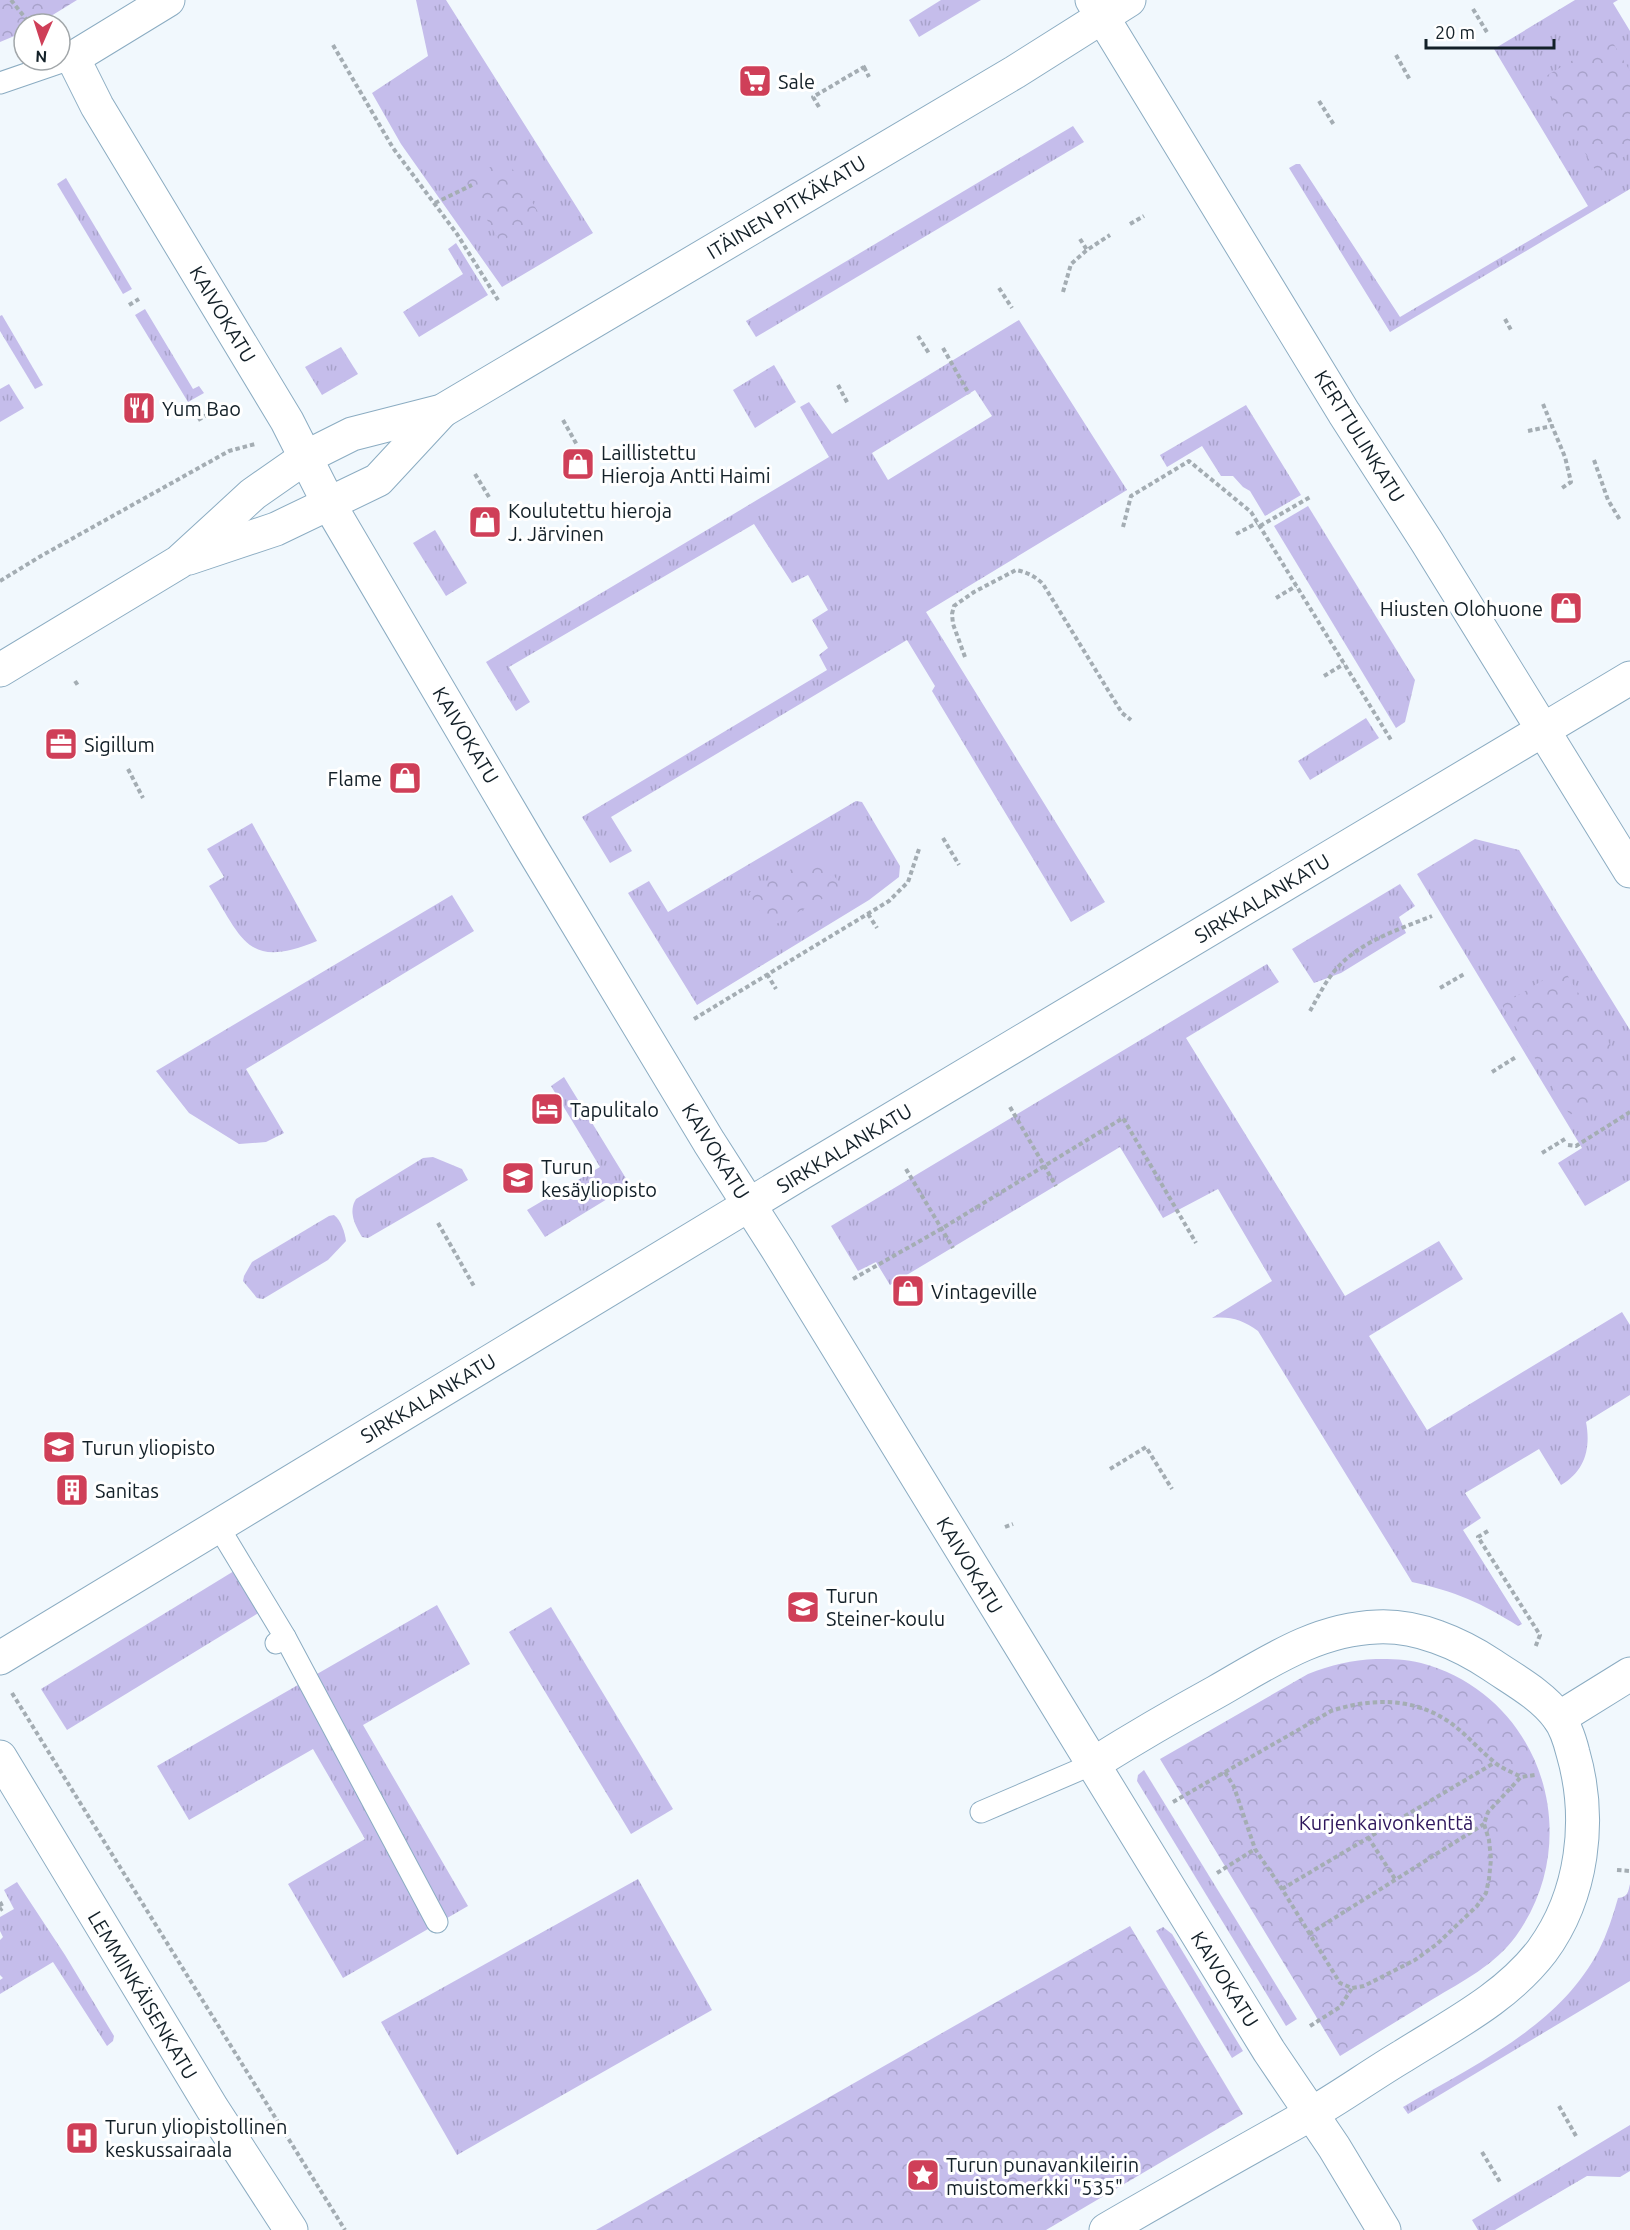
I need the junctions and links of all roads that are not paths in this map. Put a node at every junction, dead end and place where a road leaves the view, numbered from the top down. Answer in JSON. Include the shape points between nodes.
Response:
{"nodes":[{"id":1,"x":168,"y":0,"type":"edge"},
{"id":2,"x":1108,"y":6,"type":"edge"},
{"id":3,"x":73,"y":58,"type":"junction"},
{"id":4,"x":0,"y":83,"type":"edge"},
{"id":5,"x":442,"y":411,"type":"junction"},
{"id":6,"x":306,"y":457,"type":"junction"},
{"id":7,"x":329,"y":504,"type":"junction"},
{"id":8,"x":179,"y":562,"type":"junction"},
{"id":9,"x":0,"y":670,"type":"edge"},
{"id":10,"x":1630,"y":678,"type":"edge"},
{"id":11,"x":1544,"y":729,"type":"junction"},
{"id":12,"x":1630,"y":871,"type":"edge"},
{"id":13,"x":749,"y":1205,"type":"junction"},
{"id":14,"x":218,"y":1526,"type":"junction"},
{"id":15,"x":0,"y":1658,"type":"edge"},
{"id":16,"x":1630,"y":1674,"type":"edge"},
{"id":17,"x":1559,"y":1718,"type":"junction"},
{"id":18,"x":0,"y":1757,"type":"edge"},
{"id":19,"x":1093,"y":1764,"type":"junction"},
{"id":20,"x":981,"y":1812,"type":"dead end"},
{"id":21,"x":437,"y":1922,"type":"dead end"},
{"id":22,"x":1311,"y":2114,"type":"junction"},
{"id":23,"x":291,"y":2230,"type":"edge"},
{"id":24,"x":1106,"y":2230,"type":"edge"},
{"id":25,"x":1384,"y":2230,"type":"edge"}],
"edges":[{"from":1,"to":3,"type":"street"},
{"from":2,"to":5,"type":"street","name":"ITÄINEN PITKÄKATU","via":[[1015,72]]},
{"from":2,"to":11,"type":"street","name":"KERTTULINKATU","via":[[1344,413]]},
{"from":3,"to":4,"type":"lane"},
{"from":3,"to":6,"type":"street","name":"KAIVOKATU","via":[[97,106]]},
{"from":5,"to":6,"type":"street","name":"ITÄINEN PITKÄKATU","via":[[352,434]]},
{"from":5,"to":7,"type":"street","name":"ITÄINEN PITKÄKATU","via":[[378,480]]},
{"from":6,"to":7,"type":"street","name":"KAIVOKATU"},
{"from":6,"to":8,"type":"street","name":"ITÄINEN PITKÄKATU","via":[[253,494]]},
{"from":7,"to":8,"type":"street","name":"ITÄINEN PITKÄKATU","via":[[276,529]]},
{"from":7,"to":13,"type":"street","name":"KAIVOKATU"},
{"from":8,"to":9,"type":"street","name":"ITÄINEN PITKÄKATU"},
{"from":10,"to":11,"type":"street","name":"SIRKKALANKATU"},
{"from":11,"to":12,"type":"street","name":"KERTTULINKATU"},
{"from":11,"to":13,"type":"street","name":"SIRKKALANKATU"},
{"from":13,"to":14,"type":"street","name":"SIRKKALANKATU"},
{"from":13,"to":19,"type":"street","name":"KAIVOKATU"},
{"from":14,"to":15,"type":"street","name":"SIRKKALANKATU"},
{"from":14,"to":21,"type":"lane","via":[[281,1640],[312,1669]]},
{"from":16,"to":17,"type":"street"},
{"from":17,"to":19,"type":"street","via":[[1542,1700],[1455,1644],[1402,1628],[1376,1627],[1305,1642]]},
{"from":17,"to":22,"type":"street","via":[[1570,1742],[1582,1791],[1582,1851],[1574,1886],[1543,1949],[1518,1979],[1485,2004]]},
{"from":18,"to":23,"type":"street","name":"LEMMINKÄISENKATU","via":[[212,2108]]},
{"from":19,"to":20,"type":"lane"},
{"from":19,"to":22,"type":"street","name":"KAIVOKATU"},
{"from":22,"to":24,"type":"street"},
{"from":22,"to":25,"type":"street","name":"KAIVOKATU"}]}
